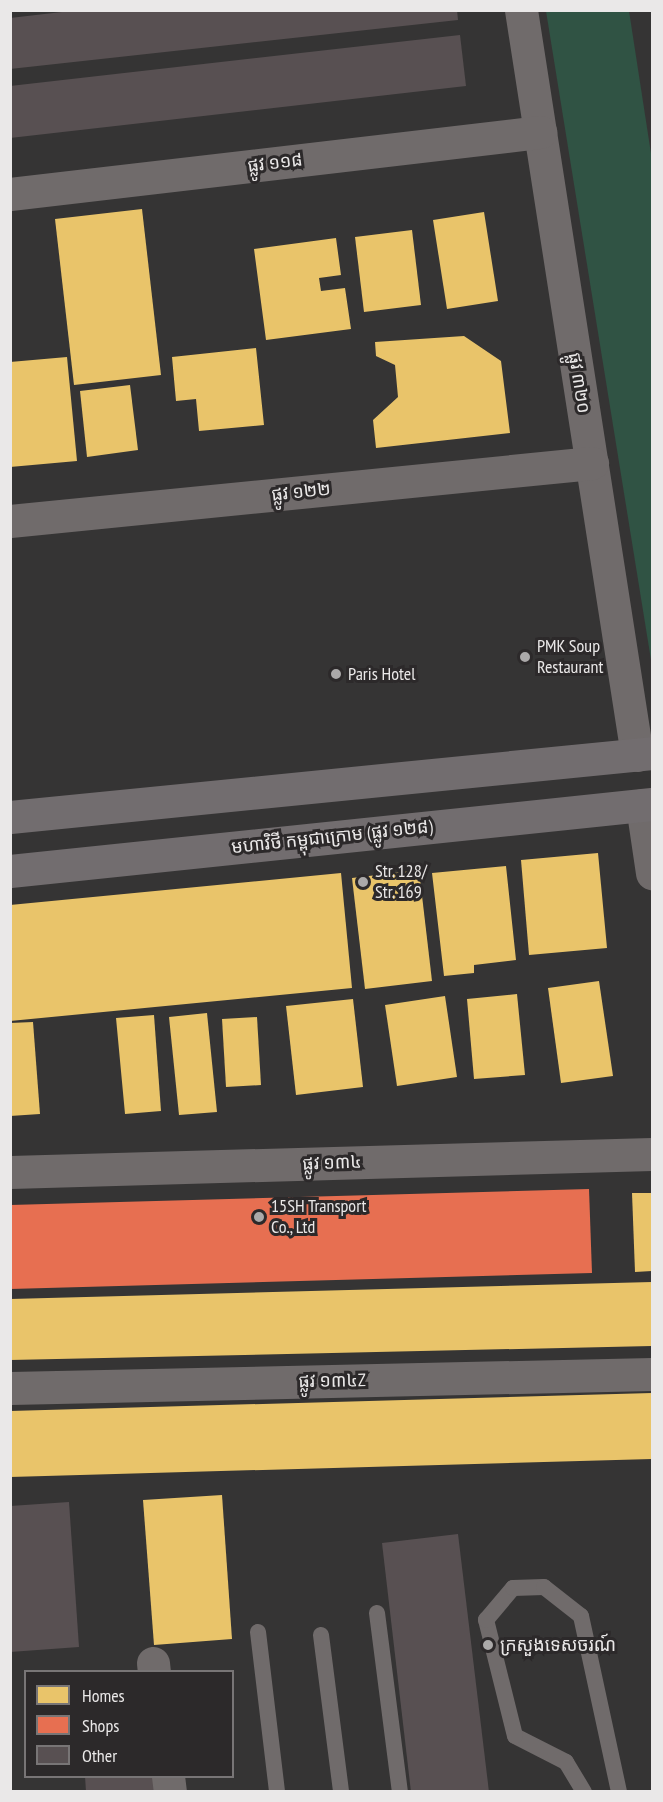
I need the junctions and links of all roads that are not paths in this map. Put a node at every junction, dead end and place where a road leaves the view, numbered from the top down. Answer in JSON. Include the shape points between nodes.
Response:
{"nodes":[{"id":1,"x":520,"y":10,"type":"edge"},
{"id":2,"x":540,"y":132,"type":"junction"},
{"id":3,"x":10,"y":194,"type":"edge"},
{"id":4,"x":592,"y":463,"type":"junction"},
{"id":5,"x":10,"y":521,"type":"edge"},
{"id":6,"x":645,"y":754,"type":"edge"},
{"id":7,"x":647,"y":804,"type":"edge"},
{"id":8,"x":10,"y":817,"type":"edge"},
{"id":9,"x":10,"y":871,"type":"edge"},
{"id":10,"x":652,"y":873,"type":"edge"},
{"id":11,"x":652,"y":1154,"type":"edge"},
{"id":12,"x":10,"y":1172,"type":"edge"},
{"id":13,"x":652,"y":1374,"type":"edge"},
{"id":14,"x":10,"y":1388,"type":"edge"},
{"id":15,"x":377,"y":1613,"type":"dead end"},
{"id":16,"x":258,"y":1632,"type":"dead end"},
{"id":17,"x":321,"y":1635,"type":"dead end"},
{"id":18,"x":277,"y":1791,"type":"edge"},
{"id":19,"x":341,"y":1791,"type":"edge"},
{"id":20,"x":400,"y":1791,"type":"edge"},
{"id":21,"x":584,"y":1791,"type":"edge"},
{"id":22,"x":619,"y":1791,"type":"edge"}],
"edges":[{"from":1,"to":2,"type":"street","name":"ផ្លូវ ៣២០"},
{"from":2,"to":3,"type":"street","name":"ផ្លូវ ១១៨"},
{"from":2,"to":4,"type":"street","name":"ផ្លូវ ៣២០"},
{"from":4,"to":5,"type":"street","name":"ផ្លូវ ១២២"},
{"from":4,"to":6,"type":"street","name":"ផ្លូវ ៣២០"},
{"from":6,"to":8,"type":"main road"},
{"from":7,"to":9,"type":"main road","name":"មហាវិថី កម្ពុជាក្រោម (ផ្លូវ ១២៨)"},
{"from":7,"to":10,"type":"street"},
{"from":11,"to":12,"type":"street","name":"ផ្លូវ ១៣៤"},
{"from":13,"to":14,"type":"street","name":"ផ្លូវ ១៣៤Z"},
{"from":15,"to":20,"type":"lane"},
{"from":16,"to":18,"type":"lane"},
{"from":17,"to":19,"type":"lane"},
{"from":21,"to":22,"type":"lane","via":[[566,1762],[515,1736],[486,1620],[513,1588],[544,1587],[580,1616]]}]}
